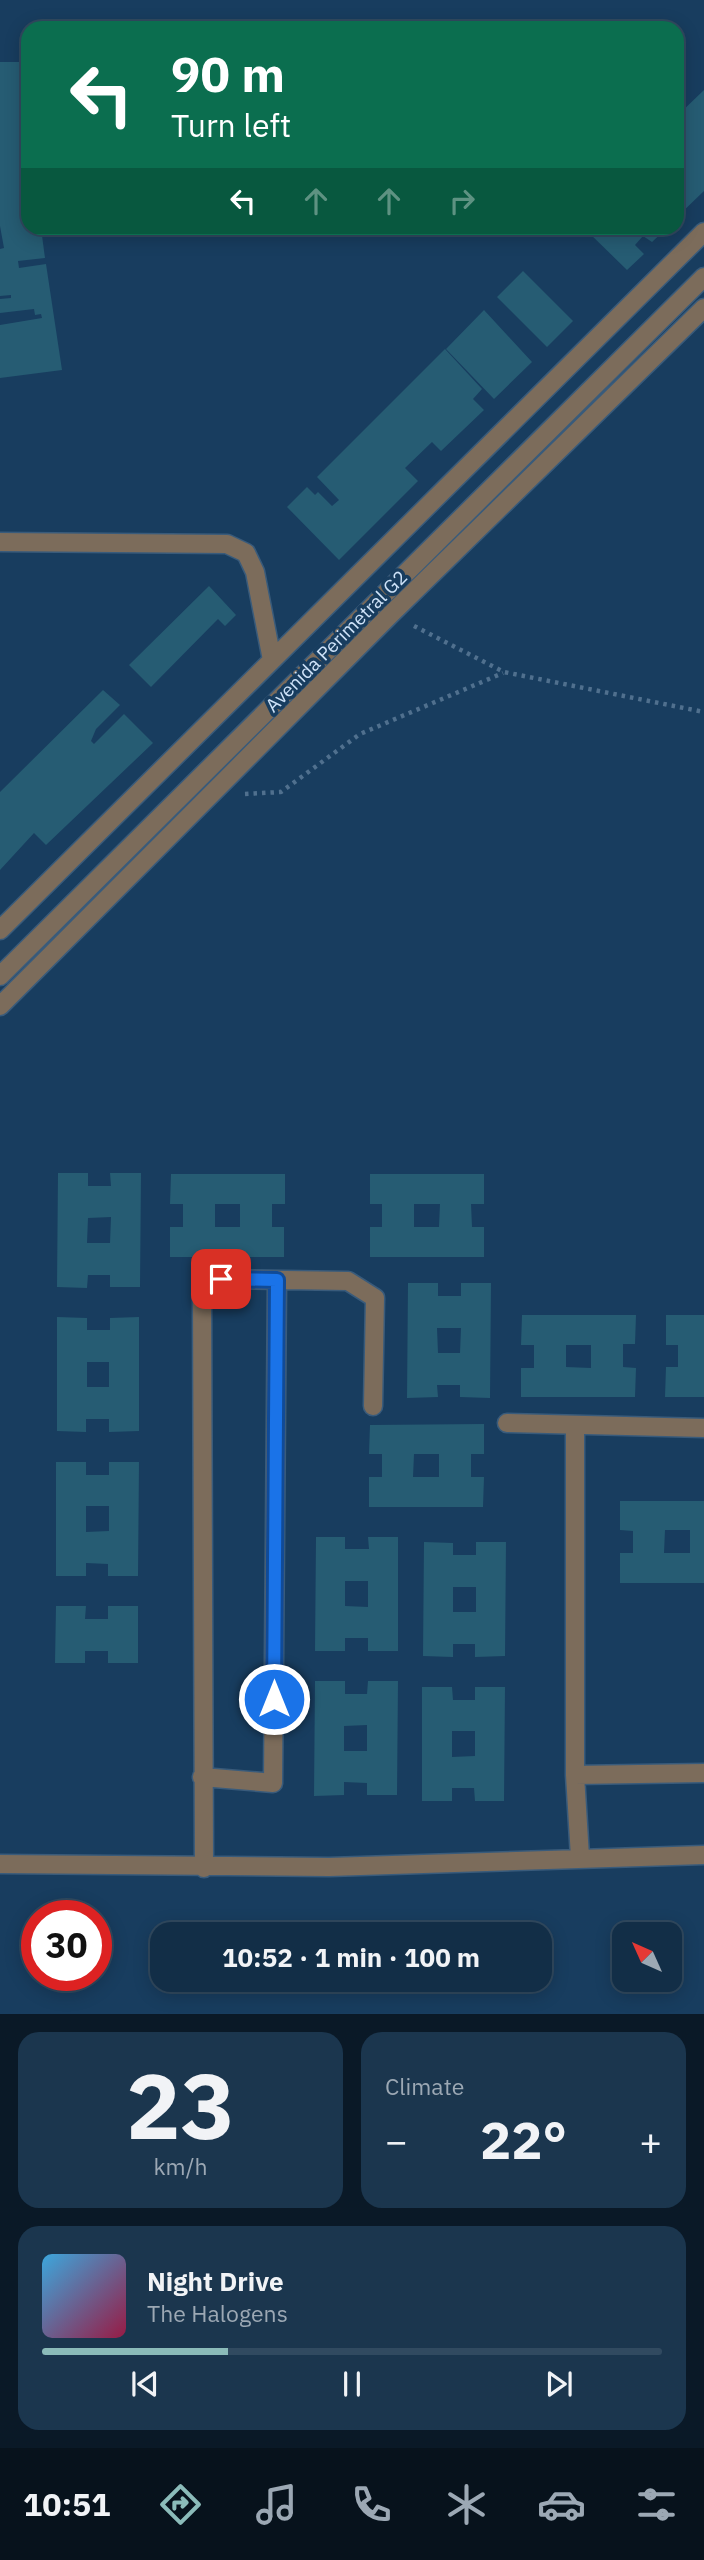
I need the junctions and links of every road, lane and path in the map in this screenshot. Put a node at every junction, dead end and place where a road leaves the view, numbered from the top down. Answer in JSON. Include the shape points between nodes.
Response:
{"nodes":[{"id":1,"x":704,"y":232,"type":"edge"},
{"id":2,"x":704,"y":277,"type":"edge"},
{"id":3,"x":704,"y":308,"type":"edge"},
{"id":4,"x":2,"y":546,"type":"edge"},
{"id":5,"x":391,"y":614,"type":"junction"},
{"id":6,"x":272,"y":660,"type":"junction"},
{"id":7,"x":504,"y":672,"type":"junction"},
{"id":8,"x":704,"y":712,"type":"edge"},
{"id":9,"x":210,"y":797,"type":"junction"},
{"id":10,"x":0,"y":930,"type":"edge"},
{"id":11,"x":0,"y":976,"type":"edge"},
{"id":12,"x":0,"y":1006,"type":"edge"},
{"id":13,"x":277,"y":1280,"type":"junction"},
{"id":14,"x":373,"y":1406,"type":"dead end"},
{"id":15,"x":507,"y":1423,"type":"dead end"},
{"id":16,"x":575,"y":1426,"type":"junction"},
{"id":17,"x":704,"y":1428,"type":"edge"},
{"id":18,"x":704,"y":1773,"type":"edge"},
{"id":19,"x":575,"y":1774,"type":"junction"},
{"id":20,"x":202,"y":1777,"type":"junction"},
{"id":21,"x":704,"y":1855,"type":"edge"},
{"id":22,"x":580,"y":1857,"type":"junction"},
{"id":23,"x":0,"y":1864,"type":"edge"},
{"id":24,"x":204,"y":1868,"type":"junction"}],
"edges":[{"from":1,"to":6,"type":"street","name":"Avenida Perimetral G2"},
{"from":2,"to":11,"type":"street"},
{"from":3,"to":5,"type":"street","name":"Avenida Perimetral G2"},
{"from":4,"to":6,"type":"street","via":[[226,544],[246,553],[255,572]]},
{"from":5,"to":7,"type":"path"},
{"from":5,"to":9,"type":"street","name":"Avenida Perimetral G2"},
{"from":6,"to":10,"type":"street","name":"Avenida Perimetral G2"},
{"from":7,"to":8,"type":"path"},
{"from":7,"to":9,"type":"path","via":[[360,734],[281,792]]},
{"from":9,"to":12,"type":"street","name":"Avenida Perimetral G2"},
{"from":13,"to":14,"type":"street","via":[[348,1281],[375,1298]]},
{"from":13,"to":20,"type":"street","via":[[221,1279],[202,1295]]},
{"from":13,"to":20,"type":"street","via":[[273,1783]]},
{"from":15,"to":16,"type":"street"},
{"from":16,"to":17,"type":"street"},
{"from":16,"to":19,"type":"street"},
{"from":18,"to":19,"type":"street"},
{"from":19,"to":22,"type":"street"},
{"from":20,"to":24,"type":"street"},
{"from":21,"to":22,"type":"street"},
{"from":22,"to":24,"type":"street"},
{"from":23,"to":24,"type":"street"}]}
